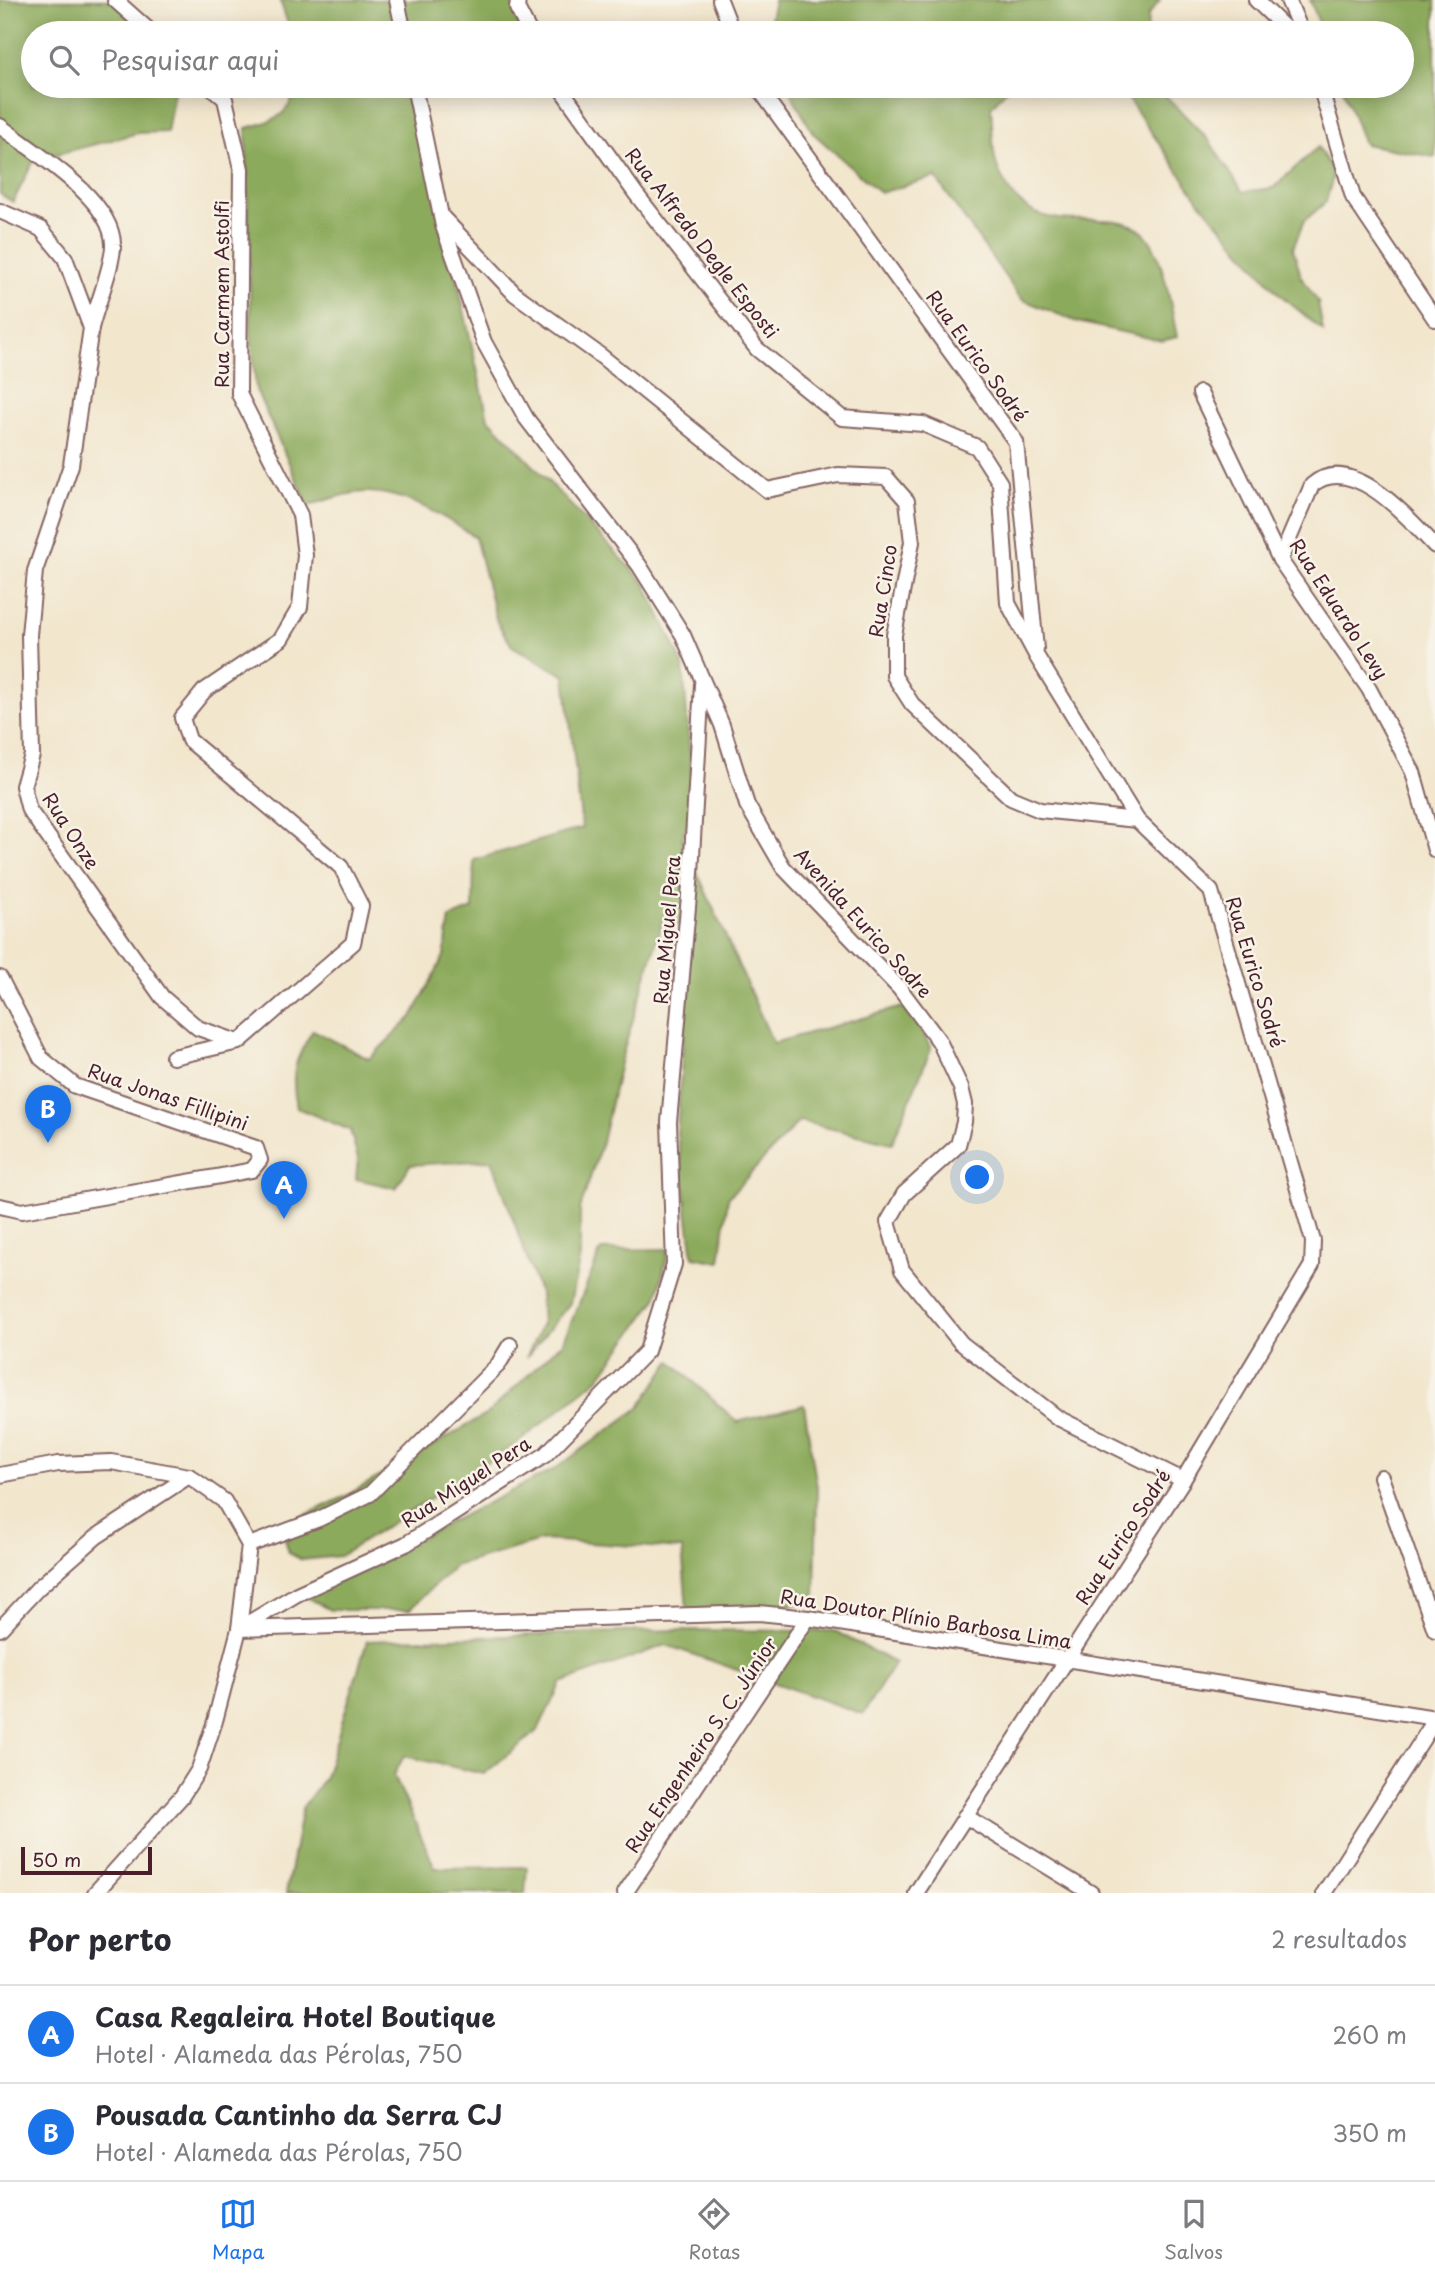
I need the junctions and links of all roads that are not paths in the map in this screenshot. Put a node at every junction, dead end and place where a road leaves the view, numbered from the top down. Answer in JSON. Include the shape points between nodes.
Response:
{"nodes":[{"id":1,"x":116,"y":0,"type":"edge"},
{"id":2,"x":397,"y":0,"type":"edge"},
{"id":3,"x":518,"y":0,"type":"edge"},
{"id":4,"x":1256,"y":0,"type":"edge"},
{"id":5,"x":1288,"y":0,"type":"edge"},
{"id":6,"x":724,"y":3,"type":"edge"},
{"id":7,"x":139,"y":21,"type":"edge"},
{"id":8,"x":401,"y":21,"type":"edge"},
{"id":9,"x":524,"y":21,"type":"edge"},
{"id":10,"x":729,"y":21,"type":"edge"},
{"id":11,"x":1278,"y":21,"type":"edge"},
{"id":12,"x":1297,"y":21,"type":"edge"},
{"id":13,"x":224,"y":98,"type":"edge"},
{"id":14,"x":416,"y":98,"type":"edge"},
{"id":15,"x":568,"y":98,"type":"edge"},
{"id":16,"x":766,"y":98,"type":"edge"},
{"id":17,"x":1324,"y":98,"type":"edge"},
{"id":18,"x":0,"y":126,"type":"edge"},
{"id":19,"x":0,"y":211,"type":"edge"},
{"id":20,"x":440,"y":215,"type":"junction"},
{"id":21,"x":1435,"y":319,"type":"edge"},
{"id":22,"x":91,"y":328,"type":"junction"},
{"id":23,"x":1200,"y":393,"type":"dead end"},
{"id":24,"x":1435,"y":547,"type":"edge"},
{"id":25,"x":1280,"y":560,"type":"junction"},
{"id":26,"x":1037,"y":657,"type":"junction"},
{"id":27,"x":703,"y":681,"type":"junction"},
{"id":28,"x":1137,"y":820,"type":"junction"},
{"id":29,"x":1435,"y":850,"type":"edge"},
{"id":30,"x":0,"y":978,"type":"edge"},
{"id":31,"x":239,"y":1042,"type":"junction"},
{"id":32,"x":173,"y":1057,"type":"dead end"},
{"id":33,"x":0,"y":1206,"type":"edge"},
{"id":34,"x":510,"y":1345,"type":"dead end"},
{"id":35,"x":0,"y":1475,"type":"edge"},
{"id":36,"x":188,"y":1476,"type":"junction"},
{"id":37,"x":1381,"y":1477,"type":"dead end"},
{"id":38,"x":1183,"y":1480,"type":"junction"},
{"id":39,"x":249,"y":1545,"type":"junction"},
{"id":40,"x":808,"y":1618,"type":"junction"},
{"id":41,"x":0,"y":1629,"type":"edge"},
{"id":42,"x":239,"y":1629,"type":"junction"},
{"id":43,"x":1435,"y":1630,"type":"edge"},
{"id":44,"x":1066,"y":1660,"type":"junction"},
{"id":45,"x":1435,"y":1719,"type":"edge"},
{"id":46,"x":965,"y":1816,"type":"junction"},
{"id":47,"x":95,"y":1893,"type":"edge"},
{"id":48,"x":625,"y":1893,"type":"edge"},
{"id":49,"x":916,"y":1893,"type":"edge"},
{"id":50,"x":1091,"y":1893,"type":"edge"},
{"id":51,"x":1324,"y":1893,"type":"edge"}],
"edges":[{"from":1,"to":7,"type":"street"},
{"from":2,"to":8,"type":"street"},
{"from":3,"to":9,"type":"street"},
{"from":4,"to":11,"type":"street"},
{"from":5,"to":12,"type":"street"},
{"from":6,"to":10,"type":"street"},
{"from":13,"to":31,"type":"street","name":"Rua Carmem Astolfi","via":[[241,169],[240,394],[300,515],[305,555],[300,607],[281,639],[204,691],[182,718],[189,740],[341,867],[361,906],[353,943]]},
{"from":14,"to":20,"type":"street","name":"Rua Miguel Pera"},
{"from":15,"to":26,"type":"street","name":"Rua Alfredo Degle Esposti","via":[[757,349],[842,418],[923,424],[977,447],[1000,483],[1008,603]]},
{"from":16,"to":26,"type":"street","name":"Rua Eurico Sodré","via":[[1016,442]]},
{"from":17,"to":21,"type":"street","via":[[1353,197]]},
{"from":18,"to":22,"type":"street","name":"Rua Onze","via":[[84,192],[107,220],[113,245]]},
{"from":19,"to":22,"type":"street","name":"Rua Onze","via":[[41,229],[65,258]]},
{"from":20,"to":27,"type":"street","name":"Rua Miguel Pera","via":[[484,342],[526,418],[639,565],[682,635]]},
{"from":20,"to":28,"type":"street","name":"Rua Cinco","via":[[515,294],[601,356],[767,491],[838,475],[886,477],[907,501],[912,542],[894,635],[894,676],[912,704],[1011,798],[1040,810]]},
{"from":22,"to":31,"type":"street","name":"Rua Onze","via":[[71,465],[35,571],[29,635],[32,755],[23,786],[29,810],[162,997],[198,1028]]},
{"from":23,"to":25,"type":"street","name":"Rua Eduardo Levy"},
{"from":24,"to":25,"type":"street","via":[[1396,505],[1365,485],[1336,474],[1312,485]]},
{"from":25,"to":29,"type":"street","name":"Rua Eduardo Levy","via":[[1369,689],[1407,760]]},
{"from":26,"to":28,"type":"street","name":"Rua Eurico Sodré"},
{"from":27,"to":38,"type":"street","name":"Avenida Eurico Sodre","via":[[747,805],[783,867],[900,989],[939,1041],[961,1088],[965,1104],[958,1145],[904,1194],[888,1222],[902,1270],[961,1343],[1058,1418]]},
{"from":27,"to":42,"type":"street","name":"Rua Miguel Pera","via":[[669,1122],[674,1264],[647,1351],[545,1455],[406,1544],[297,1594]]},
{"from":28,"to":38,"type":"street","name":"Rua Eurico Sodré","via":[[1211,891],[1296,1174],[1314,1254],[1312,1265]]},
{"from":30,"to":33,"type":"street","name":"Rua Jonas Fillipini","via":[[41,1058],[75,1086],[256,1148],[260,1160],[252,1170],[22,1210]]},
{"from":31,"to":32,"type":"street","name":"Rua Carmem Astolfi"},
{"from":34,"to":39,"type":"street","via":[[498,1365],[370,1494]]},
{"from":35,"to":36,"type":"street","via":[[58,1464],[111,1462]]},
{"from":36,"to":39,"type":"street","via":[[224,1501]]},
{"from":36,"to":41,"type":"street","via":[[96,1537]]},
{"from":37,"to":43,"type":"street"},
{"from":38,"to":44,"type":"street","name":"Rua Eurico Sodré"},
{"from":39,"to":42,"type":"street"},
{"from":40,"to":42,"type":"street","name":"Rua Doutor Plínio Barbosa Lima","via":[[759,1613]]},
{"from":40,"to":44,"type":"street","name":"Rua Doutor Plínio Barbosa Lima"},
{"from":40,"to":48,"type":"street","name":"Rua Engenheiro S. C. Júnior"},
{"from":42,"to":47,"type":"street","via":[[199,1769],[181,1796]]},
{"from":44,"to":45,"type":"street","name":"Rua Doutor Plínio Barbosa Lima"},
{"from":44,"to":46,"type":"street","name":"Rua Eurico Sodré"},
{"from":45,"to":51,"type":"street"},
{"from":46,"to":49,"type":"street","name":"Rua Eurico Sodré"},
{"from":46,"to":50,"type":"street"}]}
